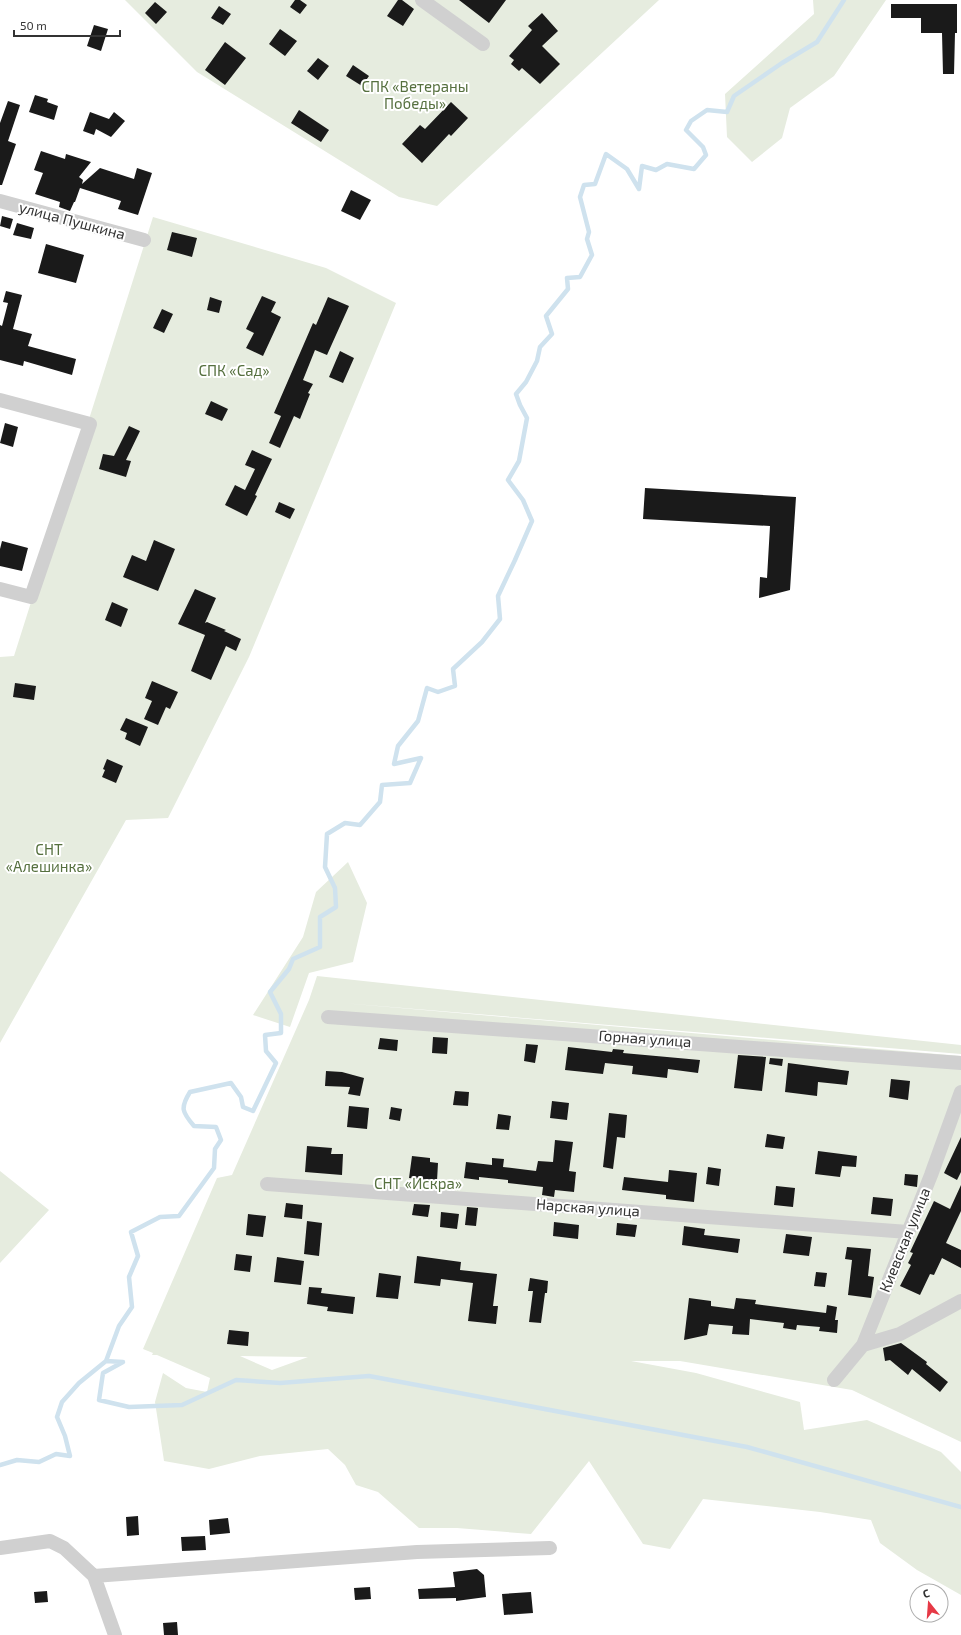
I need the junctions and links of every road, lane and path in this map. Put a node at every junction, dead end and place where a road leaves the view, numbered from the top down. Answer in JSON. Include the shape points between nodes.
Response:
{"nodes":[{"id":1,"x":422,"y":0,"type":"edge"},
{"id":2,"x":483,"y":44,"type":"dead end"},
{"id":3,"x":0,"y":201,"type":"edge"},
{"id":4,"x":144,"y":240,"type":"dead end"},
{"id":5,"x":0,"y":400,"type":"edge"},
{"id":6,"x":0,"y":589,"type":"edge"},
{"id":7,"x":328,"y":1017,"type":"dead end"},
{"id":8,"x":961,"y":1063,"type":"edge"},
{"id":9,"x":961,"y":1092,"type":"edge"},
{"id":10,"x":267,"y":1184,"type":"dead end"},
{"id":11,"x":908,"y":1232,"type":"junction"},
{"id":12,"x":961,"y":1301,"type":"edge"},
{"id":13,"x":863,"y":1345,"type":"junction"},
{"id":14,"x":834,"y":1380,"type":"dead end"},
{"id":15,"x":0,"y":1548,"type":"edge"},
{"id":16,"x":550,"y":1548,"type":"dead end"},
{"id":17,"x":94,"y":1576,"type":"junction"},
{"id":18,"x":115,"y":1635,"type":"edge"}],
"edges":[{"from":1,"to":2,"type":"street"},
{"from":3,"to":4,"type":"street","name":"улица Пушкина"},
{"from":5,"to":6,"type":"street","via":[[90,424],[31,597]]},
{"from":7,"to":8,"type":"street","name":"Горная улица"},
{"from":9,"to":11,"type":"street","name":"Киевская улица"},
{"from":10,"to":11,"type":"street","name":"Нарская улица"},
{"from":11,"to":13,"type":"street","name":"Киевская улица"},
{"from":12,"to":13,"type":"street","via":[[900,1334]]},
{"from":13,"to":14,"type":"street","name":"Киевская улица"},
{"from":15,"to":17,"type":"street","via":[[50,1541],[64,1548]]},
{"from":16,"to":17,"type":"street","via":[[417,1552]]},
{"from":17,"to":18,"type":"street"}]}
